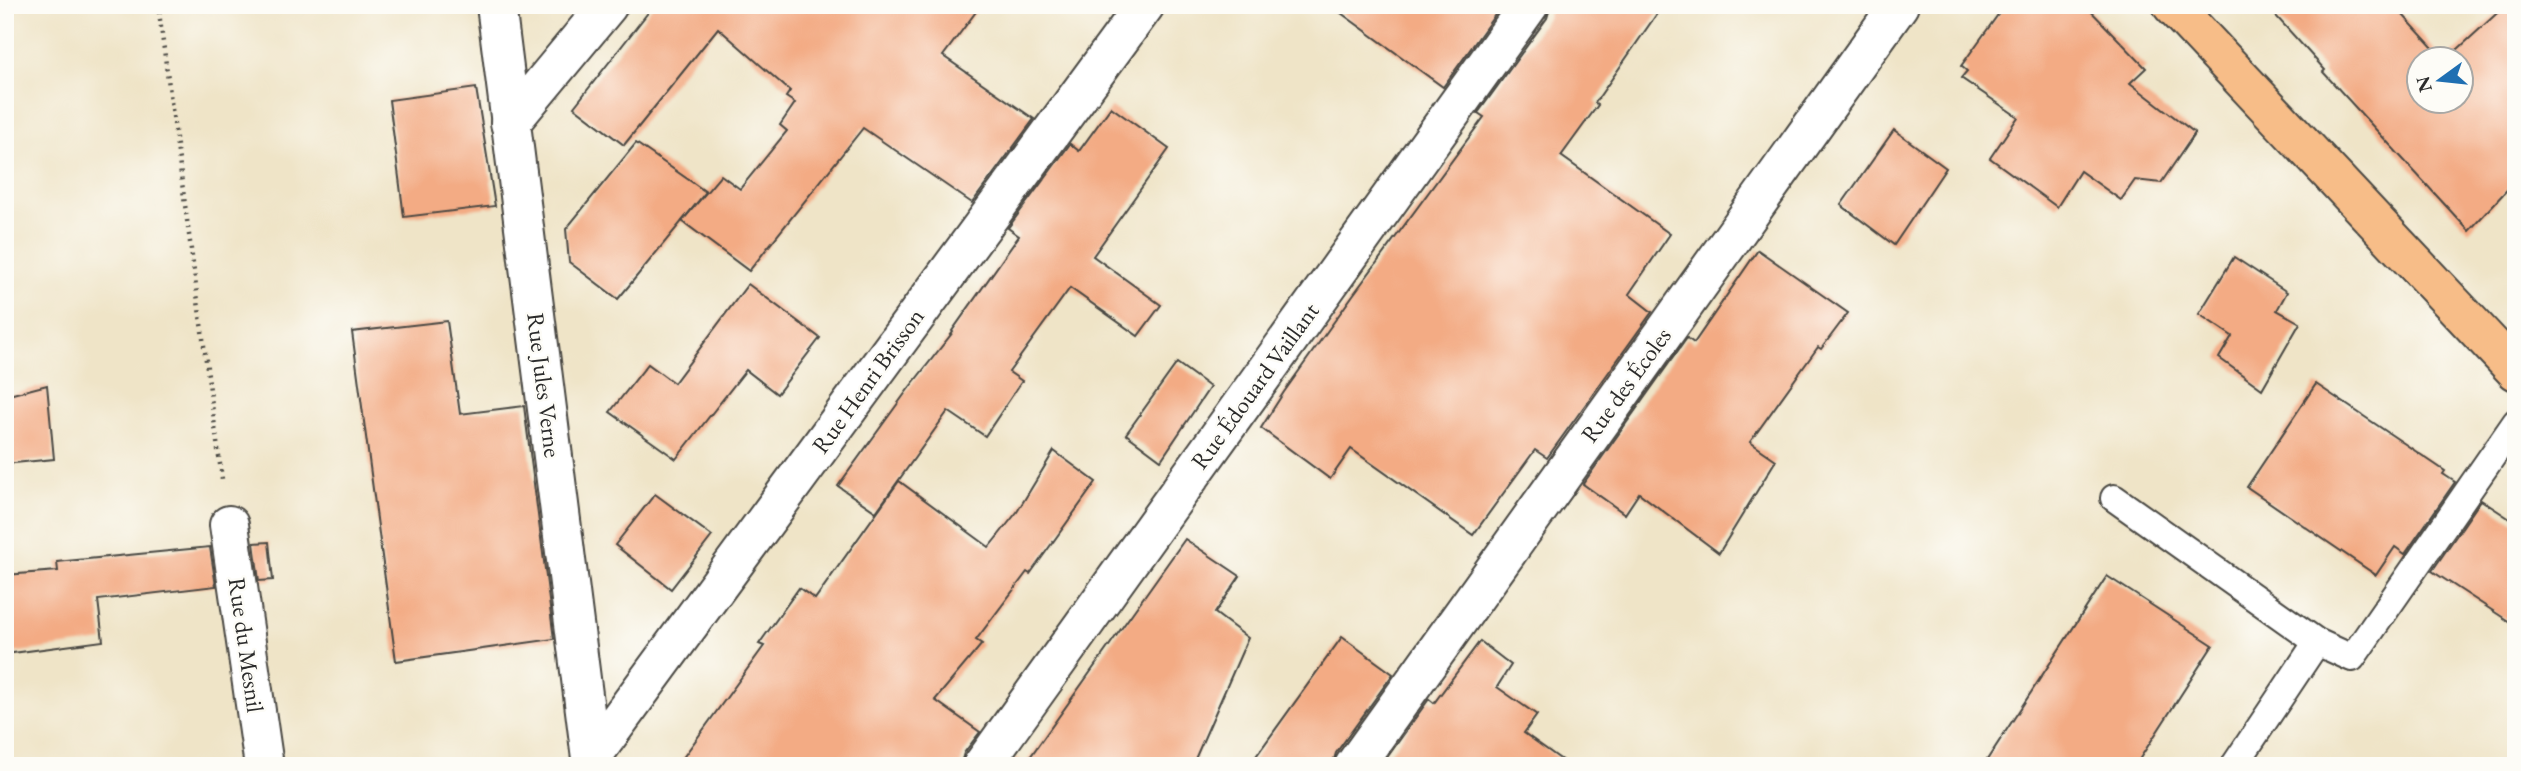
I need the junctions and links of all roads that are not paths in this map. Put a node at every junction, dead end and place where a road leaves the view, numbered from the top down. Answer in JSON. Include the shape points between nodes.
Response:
{"nodes":[{"id":1,"x":496,"y":5,"type":"edge"},
{"id":2,"x":608,"y":5,"type":"edge"},
{"id":3,"x":1145,"y":5,"type":"edge"},
{"id":4,"x":1529,"y":5,"type":"edge"},
{"id":5,"x":1899,"y":5,"type":"edge"},
{"id":6,"x":2172,"y":5,"type":"edge"},
{"id":7,"x":510,"y":123,"type":"junction"},
{"id":8,"x":2516,"y":372,"type":"edge"},
{"id":9,"x":2516,"y":422,"type":"edge"},
{"id":10,"x":2115,"y":498,"type":"dead end"},
{"id":11,"x":229,"y":525,"type":"road end"},
{"id":12,"x":2317,"y":642,"type":"junction"},
{"id":13,"x":591,"y":762,"type":"edge"},
{"id":14,"x":264,"y":766,"type":"edge"},
{"id":15,"x":982,"y":766,"type":"edge"},
{"id":16,"x":1353,"y":766,"type":"edge"},
{"id":17,"x":2234,"y":766,"type":"edge"}],
"edges":[{"from":1,"to":7,"type":"street","name":"Rue Jules Verne"},
{"from":2,"to":7,"type":"street"},
{"from":3,"to":13,"type":"street","name":"Rue Henri Brisson"},
{"from":4,"to":15,"type":"street","name":"Rue Édouard Vaillant"},
{"from":5,"to":16,"type":"street","name":"Rue des Écoles"},
{"from":6,"to":8,"type":"main road"},
{"from":7,"to":13,"type":"street","name":"Rue Jules Verne"},
{"from":9,"to":12,"type":"lane","via":[[2352,658]]},
{"from":10,"to":12,"type":"lane"},
{"from":11,"to":14,"type":"street","name":"Rue du Mesnil"},
{"from":12,"to":17,"type":"lane"}]}
